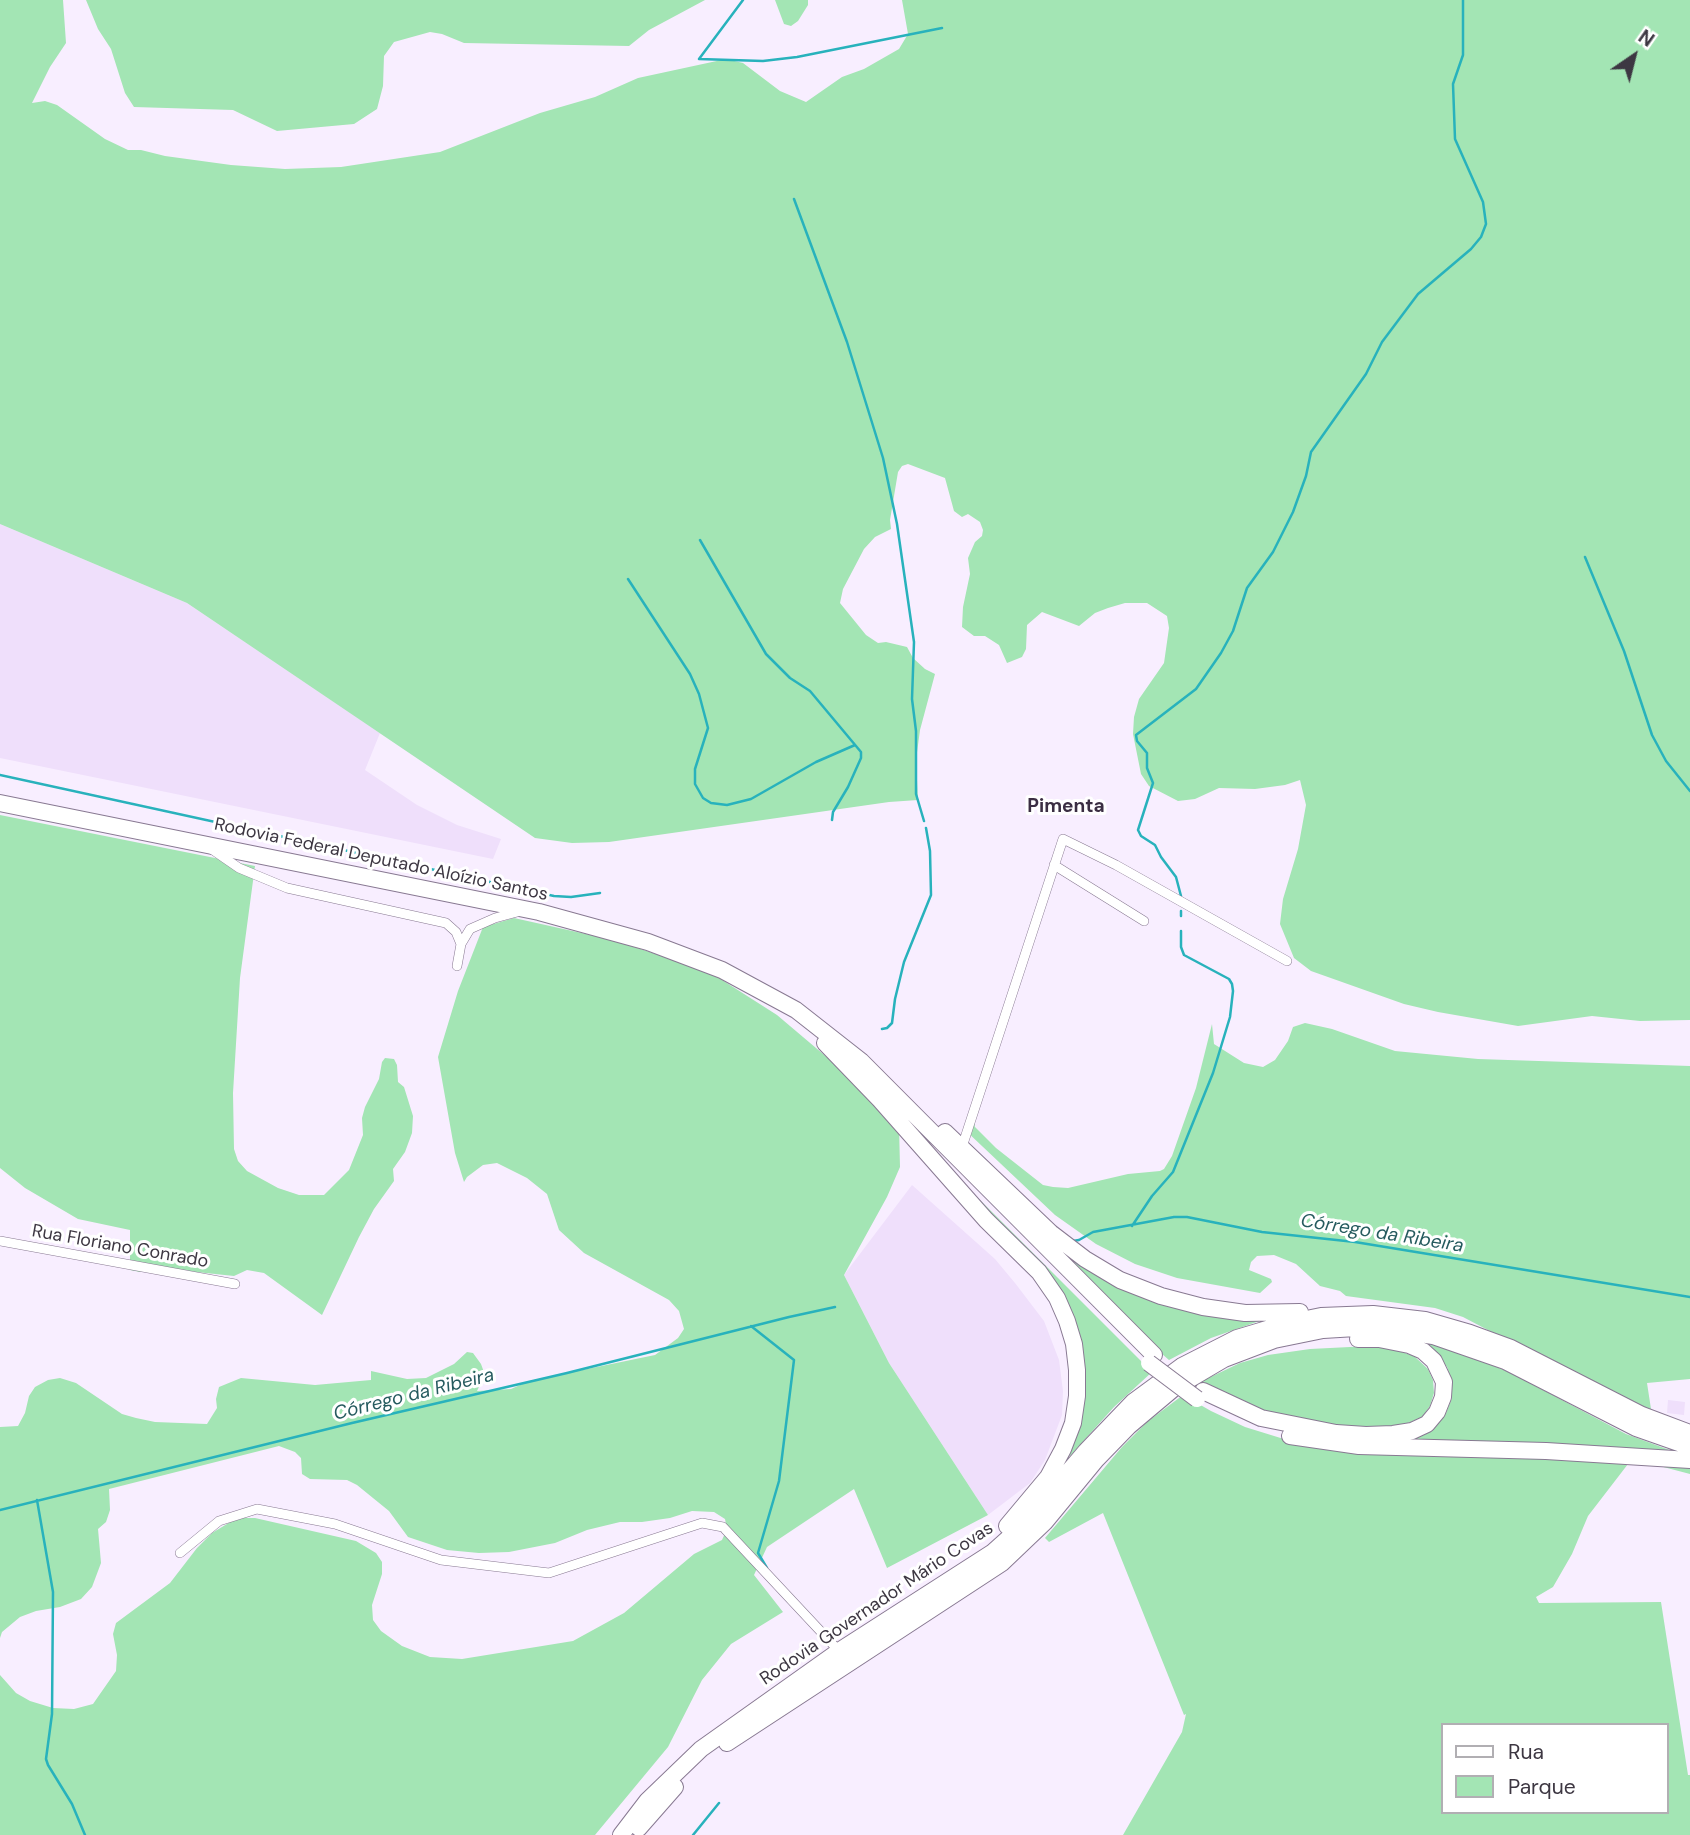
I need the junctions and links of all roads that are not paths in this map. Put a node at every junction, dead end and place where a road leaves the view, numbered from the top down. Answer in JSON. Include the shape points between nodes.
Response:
{"nodes":[{"id":1,"x":0,"y":803,"type":"edge"},
{"id":2,"x":206,"y":844,"type":"junction"},
{"id":3,"x":1054,"y":865,"type":"junction"},
{"id":4,"x":526,"y":909,"type":"junction"},
{"id":5,"x":1144,"y":921,"type":"dead end"},
{"id":6,"x":461,"y":944,"type":"junction"},
{"id":7,"x":1287,"y":961,"type":"dead end"},
{"id":8,"x":457,"y":966,"type":"dead end"},
{"id":9,"x":746,"y":982,"type":"junction"},
{"id":10,"x":787,"y":1004,"type":"junction"},
{"id":11,"x":818,"y":1036,"type":"junction"},
{"id":12,"x":962,"y":1147,"type":"junction"},
{"id":13,"x":0,"y":1241,"type":"edge"},
{"id":14,"x":235,"y":1284,"type":"dead end"},
{"id":15,"x":1399,"y":1316,"type":"junction"},
{"id":16,"x":1152,"y":1359,"type":"junction"},
{"id":17,"x":1213,"y":1364,"type":"junction"},
{"id":18,"x":1200,"y":1395,"type":"junction"},
{"id":19,"x":1690,"y":1433,"type":"edge"},
{"id":20,"x":1690,"y":1447,"type":"edge"},
{"id":21,"x":1690,"y":1460,"type":"edge"},
{"id":22,"x":180,"y":1553,"type":"dead end"},
{"id":23,"x":881,"y":1625,"type":"junction"},
{"id":24,"x":839,"y":1651,"type":"junction"},
{"id":25,"x":621,"y":1835,"type":"edge"},
{"id":26,"x":633,"y":1835,"type":"edge"}],
"edges":[{"from":1,"to":2,"type":"highway","name":"Rodovia Federal Deputado Aloízio Santos"},
{"from":2,"to":4,"type":"highway","name":"Rodovia Federal Deputado Aloízio Santos"},
{"from":2,"to":6,"type":"street","via":[[239,868],[287,888],[446,923]]},
{"from":3,"to":5,"type":"street"},
{"from":3,"to":7,"type":"street","via":[[1063,839]]},
{"from":3,"to":12,"type":"street"},
{"from":4,"to":6,"type":"street","via":[[470,929]]},
{"from":4,"to":9,"type":"highway","name":"Rodovia Federal Deputado Aloízio Santos","via":[[648,942]]},
{"from":6,"to":8,"type":"street"},
{"from":9,"to":10,"type":"highway"},
{"from":9,"to":11,"type":"highway"},
{"from":10,"to":12,"type":"highway","via":[[855,1050]]},
{"from":10,"to":16,"type":"highway","via":[[861,1061]]},
{"from":11,"to":16,"type":"highway"},
{"from":11,"to":23,"type":"highway","via":[[1049,1285],[1067,1321],[1077,1370],[1076,1410],[1069,1436],[1039,1490],[996,1537]]},
{"from":12,"to":15,"type":"highway","via":[[1069,1247],[1140,1289],[1224,1311],[1347,1309]]},
{"from":13,"to":14,"type":"street","name":"Rua Floriano Conrado"},
{"from":15,"to":19,"type":"highway","name":"Rodovia Governador Mário Covas","via":[[1492,1340],[1657,1422]]},
{"from":15,"to":23,"type":"highway","name":"Rodovia Governador Mário Covas","via":[[1347,1314],[1287,1322],[1237,1338],[1182,1366],[1119,1416],[1009,1539]]},
{"from":16,"to":18,"type":"highway","bridge":true},
{"from":17,"to":18,"type":"highway","via":[[1259,1350],[1320,1340],[1379,1339],[1416,1347],[1429,1355],[1439,1367],[1443,1397],[1433,1419],[1420,1428],[1351,1435],[1284,1424]]},
{"from":17,"to":20,"type":"highway","name":"Rodovia Governador Mário Covas","via":[[1266,1343],[1323,1330],[1373,1328],[1422,1334],[1505,1361],[1636,1428]]},
{"from":17,"to":26,"type":"highway","name":"Rodovia Governador Mário Covas","via":[[1173,1389],[1129,1426],[1045,1522],[1002,1563],[726,1744],[688,1775]]},
{"from":18,"to":21,"type":"highway","via":[[1258,1427],[1336,1444]]},
{"from":22,"to":24,"type":"street","via":[[219,1521],[257,1509],[335,1524],[441,1560],[549,1573],[702,1523],[723,1527]]},
{"from":23,"to":24,"type":"highway","name":"Rodovia Governador Mário Covas"},
{"from":24,"to":25,"type":"highway","name":"Rodovia Governador Mário Covas","via":[[701,1749],[647,1801]]}]}
